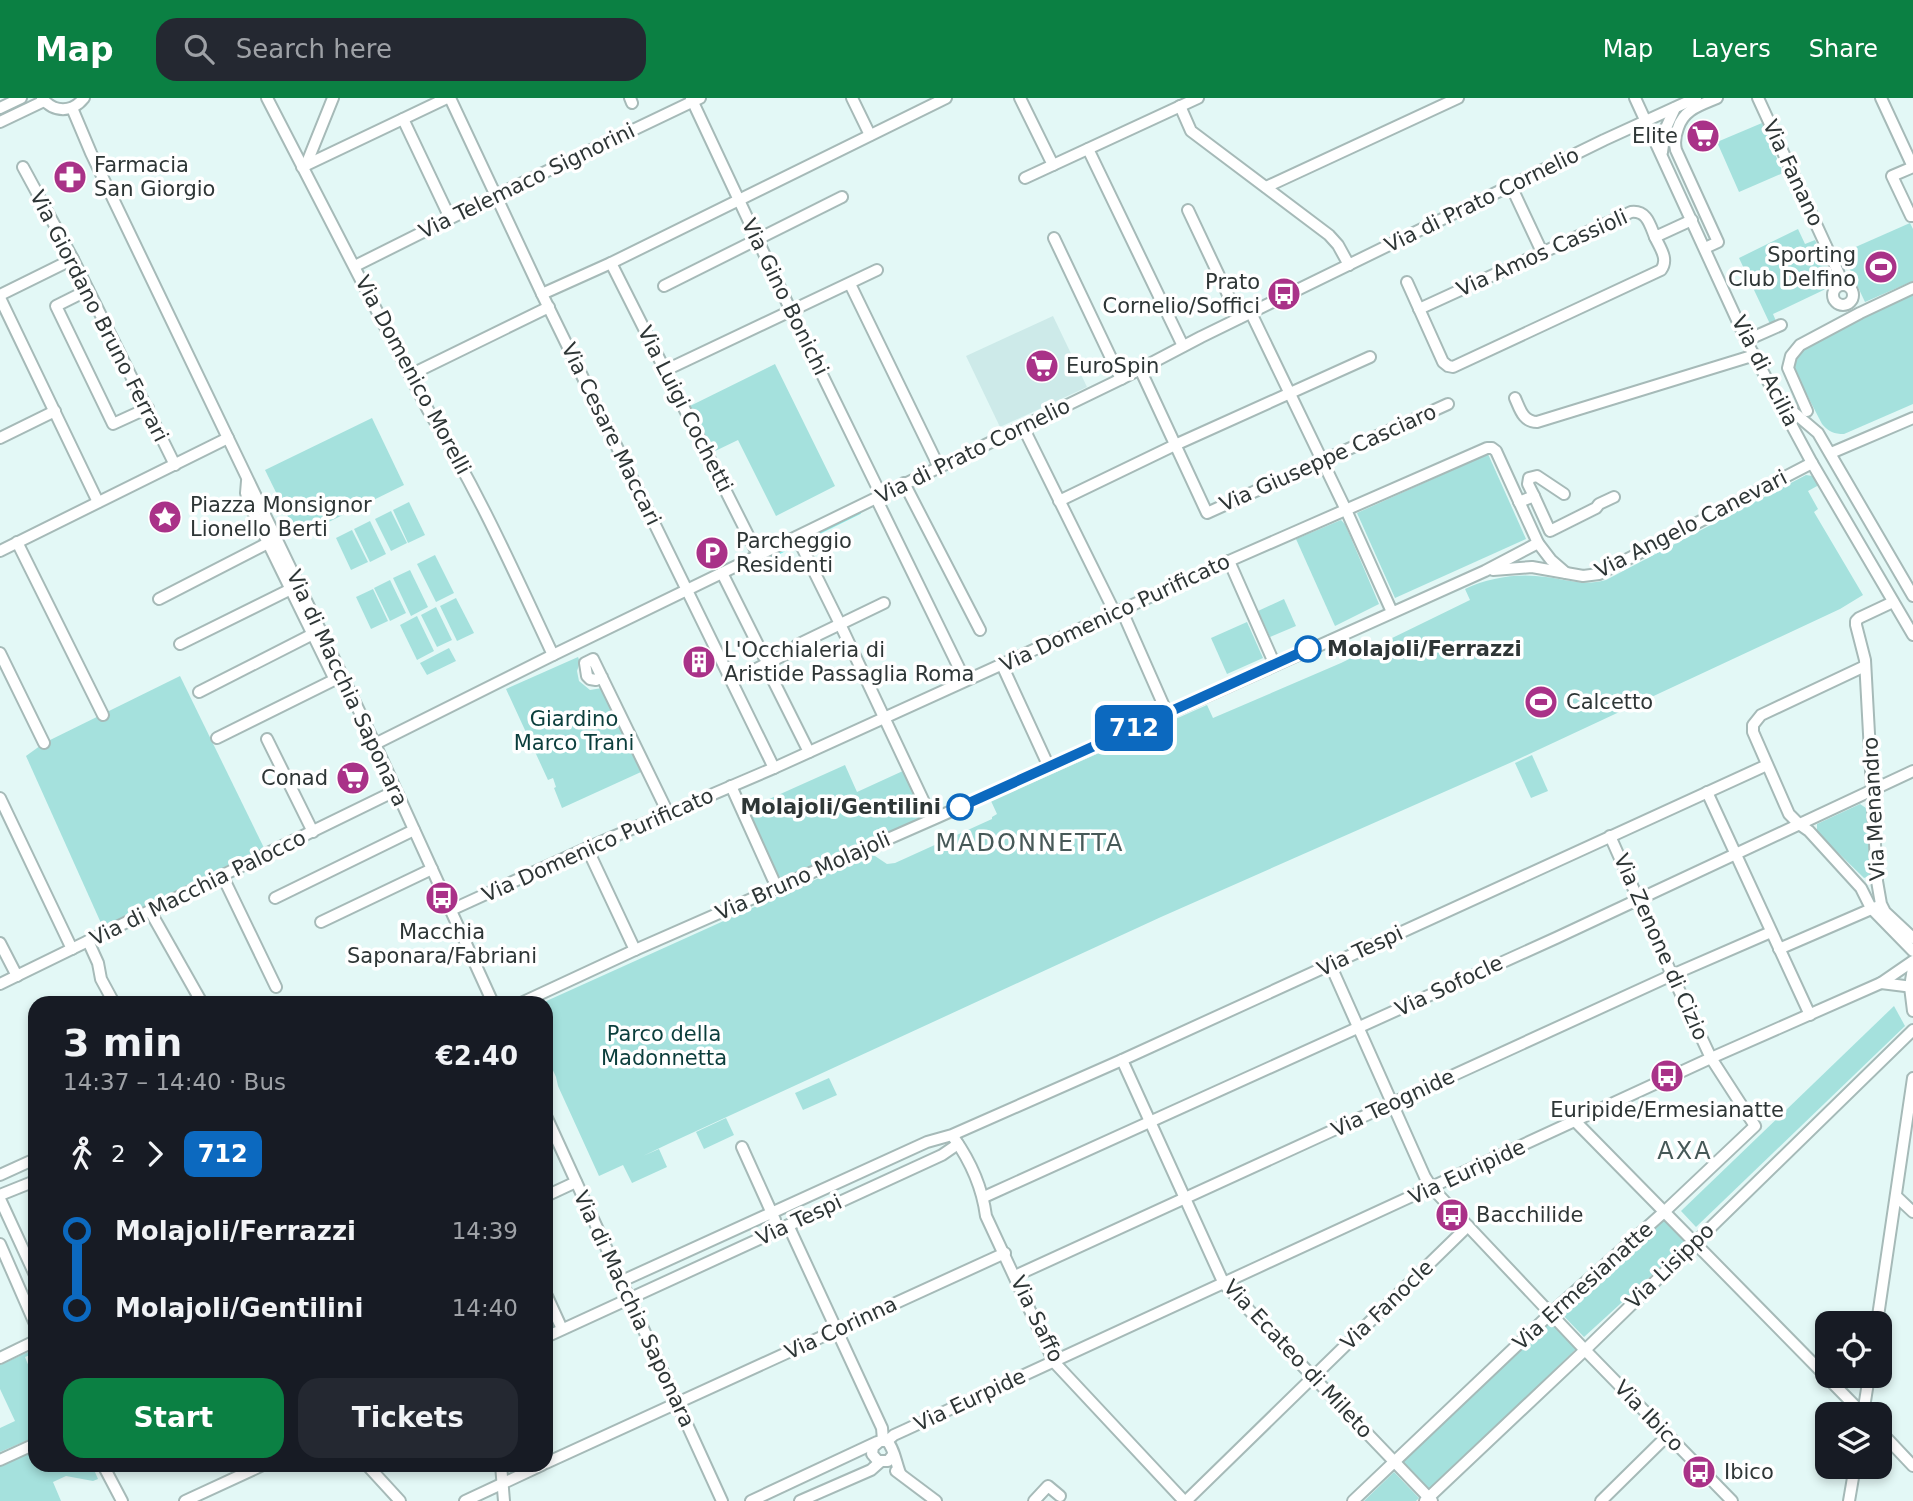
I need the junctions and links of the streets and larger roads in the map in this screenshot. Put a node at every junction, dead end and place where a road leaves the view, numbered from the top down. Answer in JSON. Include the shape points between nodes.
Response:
{"nodes":[{"id":1,"x":21,"y":98,"type":"edge"},
{"id":2,"x":84,"y":98,"type":"edge"},
{"id":3,"x":267,"y":98,"type":"edge"},
{"id":4,"x":333,"y":98,"type":"edge"},
{"id":5,"x":852,"y":98,"type":"edge"},
{"id":6,"x":946,"y":98,"type":"edge"},
{"id":7,"x":1020,"y":98,"type":"edge"},
{"id":8,"x":1198,"y":98,"type":"edge"},
{"id":9,"x":1458,"y":98,"type":"edge"},
{"id":10,"x":1636,"y":98,"type":"edge"},
{"id":11,"x":1696,"y":98,"type":"edge"},
{"id":12,"x":1716,"y":98,"type":"edge"},
{"id":13,"x":1758,"y":98,"type":"edge"},
{"id":14,"x":1881,"y":98,"type":"edge"},
{"id":15,"x":442,"y":99,"type":"edge"},
{"id":16,"x":694,"y":99,"type":"edge"},
{"id":17,"x":43,"y":100,"type":"edge"},
{"id":18,"x":1180,"y":106,"type":"junction"},
{"id":19,"x":0,"y":108,"type":"edge"},
{"id":20,"x":72,"y":108,"type":"junction"},
{"id":21,"x":1675,"y":108,"type":"junction"},
{"id":22,"x":403,"y":119,"type":"junction"},
{"id":23,"x":1646,"y":121,"type":"junction"},
{"id":24,"x":0,"y":122,"type":"edge"},
{"id":25,"x":870,"y":135,"type":"junction"},
{"id":26,"x":1088,"y":149,"type":"junction"},
{"id":27,"x":1662,"y":155,"type":"junction"},
{"id":28,"x":1053,"y":165,"type":"junction"},
{"id":29,"x":304,"y":166,"type":"junction"},
{"id":30,"x":23,"y":167,"type":"dead end"},
{"id":31,"x":1025,"y":178,"type":"dead end"},
{"id":32,"x":1511,"y":186,"type":"junction"},
{"id":33,"x":1266,"y":187,"type":"junction"},
{"id":34,"x":495,"y":196,"type":"junction"},
{"id":35,"x":842,"y":197,"type":"dead end"},
{"id":36,"x":738,"y":200,"type":"junction"},
{"id":37,"x":1188,"y":210,"type":"dead end"},
{"id":38,"x":1913,"y":216,"type":"edge"},
{"id":39,"x":450,"y":218,"type":"junction"},
{"id":40,"x":1692,"y":220,"type":"junction"},
{"id":41,"x":1655,"y":237,"type":"junction"},
{"id":42,"x":1054,"y":238,"type":"dead end"},
{"id":43,"x":757,"y":240,"type":"junction"},
{"id":44,"x":1705,"y":248,"type":"junction"},
{"id":45,"x":1542,"y":252,"type":"junction"},
{"id":46,"x":73,"y":259,"type":"junction"},
{"id":47,"x":611,"y":263,"type":"junction"},
{"id":48,"x":1349,"y":265,"type":"junction"},
{"id":49,"x":355,"y":266,"type":"junction"},
{"id":50,"x":877,"y":270,"type":"dead end"},
{"id":51,"x":1407,"y":282,"type":"dead end"},
{"id":52,"x":850,"y":284,"type":"junction"},
{"id":53,"x":1844,"y":285,"type":"dead end"},
{"id":54,"x":664,"y":286,"type":"dead end"},
{"id":55,"x":1913,"y":288,"type":"edge"},
{"id":56,"x":88,"y":290,"type":"junction"},
{"id":57,"x":542,"y":294,"type":"junction"},
{"id":58,"x":0,"y":297,"type":"edge"},
{"id":59,"x":549,"y":307,"type":"junction"},
{"id":60,"x":1419,"y":309,"type":"junction"},
{"id":61,"x":791,"y":311,"type":"junction"},
{"id":62,"x":1251,"y":313,"type":"junction"},
{"id":63,"x":1239,"y":318,"type":"junction"},
{"id":64,"x":1781,"y":325,"type":"dead end"},
{"id":65,"x":1747,"y":340,"type":"junction"},
{"id":66,"x":1184,"y":346,"type":"junction"},
{"id":67,"x":1755,"y":355,"type":"junction"},
{"id":68,"x":1370,"y":357,"type":"dead end"},
{"id":69,"x":1140,"y":369,"type":"junction"},
{"id":70,"x":666,"y":370,"type":"junction"},
{"id":71,"x":410,"y":375,"type":"junction"},
{"id":72,"x":1121,"y":379,"type":"junction"},
{"id":73,"x":1290,"y":392,"type":"junction"},
{"id":74,"x":1514,"y":398,"type":"dead end"},
{"id":75,"x":1779,"y":400,"type":"junction"},
{"id":76,"x":1448,"y":404,"type":"dead end"},
{"id":77,"x":148,"y":408,"type":"junction"},
{"id":78,"x":55,"y":411,"type":"junction"},
{"id":79,"x":1807,"y":411,"type":"dead end"},
{"id":80,"x":1913,"y":418,"type":"edge"},
{"id":81,"x":1023,"y":426,"type":"junction"},
{"id":82,"x":0,"y":438,"type":"edge"},
{"id":83,"x":228,"y":438,"type":"junction"},
{"id":84,"x":1175,"y":445,"type":"junction"},
{"id":85,"x":208,"y":448,"type":"junction"},
{"id":86,"x":1831,"y":454,"type":"junction"},
{"id":87,"x":236,"y":456,"type":"junction"},
{"id":88,"x":1810,"y":459,"type":"junction"},
{"id":89,"x":1323,"y":460,"type":"junction"},
{"id":90,"x":175,"y":465,"type":"junction"},
{"id":91,"x":939,"y":467,"type":"junction"},
{"id":92,"x":1820,"y":474,"type":"junction"},
{"id":93,"x":247,"y":479,"type":"junction"},
{"id":94,"x":905,"y":483,"type":"junction"},
{"id":95,"x":1564,"y":494,"type":"dead end"},
{"id":96,"x":878,"y":496,"type":"junction"},
{"id":97,"x":1534,"y":496,"type":"junction"},
{"id":98,"x":1614,"y":497,"type":"dead end"},
{"id":99,"x":1059,"y":501,"type":"junction"},
{"id":100,"x":98,"y":502,"type":"junction"},
{"id":101,"x":1520,"y":502,"type":"junction"},
{"id":102,"x":1346,"y":510,"type":"junction"},
{"id":103,"x":17,"y":542,"type":"junction"},
{"id":104,"x":799,"y":542,"type":"junction"},
{"id":105,"x":268,"y":543,"type":"junction"},
{"id":106,"x":1538,"y":543,"type":"junction"},
{"id":107,"x":0,"y":551,"type":"edge"},
{"id":108,"x":758,"y":555,"type":"junction"},
{"id":109,"x":1229,"y":561,"type":"junction"},
{"id":110,"x":1485,"y":571,"type":"junction"},
{"id":111,"x":722,"y":573,"type":"junction"},
{"id":112,"x":1566,"y":573,"type":"junction"},
{"id":113,"x":291,"y":589,"type":"junction"},
{"id":114,"x":687,"y":590,"type":"junction"},
{"id":115,"x":1913,"y":596,"type":"edge"},
{"id":116,"x":159,"y":599,"type":"dead end"},
{"id":117,"x":1893,"y":601,"type":"junction"},
{"id":118,"x":884,"y":603,"type":"dead end"},
{"id":119,"x":1118,"y":612,"type":"junction"},
{"id":120,"x":1392,"y":612,"type":"junction"},
{"id":121,"x":840,"y":624,"type":"junction"},
{"id":122,"x":980,"y":630,"type":"dead end"},
{"id":123,"x":313,"y":635,"type":"junction"},
{"id":124,"x":1913,"y":635,"type":"edge"},
{"id":125,"x":180,"y":644,"type":"dead end"},
{"id":126,"x":0,"y":653,"type":"edge"},
{"id":127,"x":554,"y":655,"type":"junction"},
{"id":128,"x":1002,"y":665,"type":"junction"},
{"id":129,"x":1275,"y":665,"type":"junction"},
{"id":130,"x":1865,"y":666,"type":"junction"},
{"id":131,"x":960,"y":670,"type":"dead end"},
{"id":132,"x":602,"y":677,"type":"dead end"},
{"id":133,"x":336,"y":679,"type":"junction"},
{"id":134,"x":732,"y":681,"type":"junction"},
{"id":135,"x":199,"y":692,"type":"dead end"},
{"id":136,"x":1167,"y":713,"type":"junction"},
{"id":137,"x":103,"y":715,"type":"dead end"},
{"id":138,"x":885,"y":717,"type":"junction"},
{"id":139,"x":217,"y":738,"type":"dead end"},
{"id":140,"x":267,"y":740,"type":"dead end"},
{"id":141,"x":44,"y":743,"type":"dead end"},
{"id":142,"x":375,"y":744,"type":"junction"},
{"id":143,"x":809,"y":752,"type":"junction"},
{"id":144,"x":1768,"y":765,"type":"junction"},
{"id":145,"x":1049,"y":767,"type":"junction"},
{"id":146,"x":774,"y":768,"type":"junction"},
{"id":147,"x":1913,"y":771,"type":"edge"},
{"id":148,"x":731,"y":786,"type":"junction"},
{"id":149,"x":1874,"y":790,"type":"junction"},
{"id":150,"x":395,"y":791,"type":"junction"},
{"id":151,"x":1707,"y":792,"type":"junction"},
{"id":152,"x":0,"y":798,"type":"edge"},
{"id":153,"x":668,"y":813,"type":"junction"},
{"id":154,"x":932,"y":819,"type":"junction"},
{"id":155,"x":1799,"y":824,"type":"junction"},
{"id":156,"x":414,"y":830,"type":"junction"},
{"id":157,"x":313,"y":832,"type":"junction"},
{"id":158,"x":1610,"y":836,"type":"junction"},
{"id":159,"x":587,"y":848,"type":"junction"},
{"id":160,"x":1735,"y":854,"type":"junction"},
{"id":161,"x":432,"y":869,"type":"junction"},
{"id":162,"x":222,"y":875,"type":"junction"},
{"id":163,"x":773,"y":879,"type":"dead end"},
{"id":164,"x":1877,"y":881,"type":"junction"},
{"id":165,"x":1861,"y":888,"type":"junction"},
{"id":166,"x":275,"y":898,"type":"dead end"},
{"id":167,"x":1638,"y":899,"type":"junction"},
{"id":168,"x":1876,"y":906,"type":"junction"},
{"id":169,"x":451,"y":910,"type":"junction"},
{"id":170,"x":150,"y":911,"type":"junction"},
{"id":171,"x":321,"y":922,"type":"dead end"},
{"id":172,"x":1771,"y":932,"type":"junction"},
{"id":173,"x":1913,"y":939,"type":"edge"},
{"id":174,"x":88,"y":941,"type":"junction"},
{"id":175,"x":0,"y":943,"type":"edge"},
{"id":176,"x":72,"y":949,"type":"junction"},
{"id":177,"x":1779,"y":949,"type":"junction"},
{"id":178,"x":635,"y":950,"type":"junction"},
{"id":179,"x":1913,"y":951,"type":"edge"},
{"id":180,"x":1913,"y":961,"type":"edge"},
{"id":181,"x":1330,"y":964,"type":"junction"},
{"id":182,"x":1913,"y":968,"type":"edge"},
{"id":183,"x":1672,"y":975,"type":"junction"},
{"id":184,"x":17,"y":976,"type":"junction"},
{"id":185,"x":1881,"y":983,"type":"junction"},
{"id":186,"x":0,"y":985,"type":"edge"},
{"id":187,"x":276,"y":987,"type":"dead end"},
{"id":188,"x":1912,"y":987,"type":"edge"},
{"id":189,"x":110,"y":996,"type":"edge"},
{"id":190,"x":198,"y":996,"type":"edge"},
{"id":191,"x":491,"y":996,"type":"edge"},
{"id":192,"x":536,"y":996,"type":"edge"},
{"id":193,"x":1913,"y":1012,"type":"edge"},
{"id":194,"x":1810,"y":1016,"type":"junction"},
{"id":195,"x":1358,"y":1027,"type":"junction"},
{"id":196,"x":1913,"y":1030,"type":"edge"},
{"id":197,"x":1711,"y":1058,"type":"junction"},
{"id":198,"x":1122,"y":1060,"type":"junction"},
{"id":199,"x":1913,"y":1078,"type":"edge"},
{"id":200,"x":1393,"y":1102,"type":"junction"},
{"id":201,"x":1151,"y":1122,"type":"junction"},
{"id":202,"x":1576,"y":1122,"type":"junction"},
{"id":203,"x":553,"y":1131,"type":"edge"},
{"id":204,"x":955,"y":1140,"type":"junction"},
{"id":205,"x":742,"y":1147,"type":"dead end"},
{"id":206,"x":28,"y":1162,"type":"edge"},
{"id":207,"x":0,"y":1175,"type":"edge"},
{"id":208,"x":576,"y":1182,"type":"junction"},
{"id":209,"x":28,"y":1184,"type":"edge"},
{"id":210,"x":1432,"y":1188,"type":"junction"},
{"id":211,"x":553,"y":1193,"type":"edge"},
{"id":212,"x":1896,"y":1196,"type":"junction"},
{"id":213,"x":0,"y":1197,"type":"edge"},
{"id":214,"x":984,"y":1197,"type":"junction"},
{"id":215,"x":1186,"y":1199,"type":"junction"},
{"id":216,"x":790,"y":1205,"type":"junction"},
{"id":217,"x":1664,"y":1212,"type":"junction"},
{"id":218,"x":1913,"y":1212,"type":"edge"},
{"id":219,"x":772,"y":1213,"type":"junction"},
{"id":220,"x":788,"y":1225,"type":"junction"},
{"id":221,"x":1468,"y":1226,"type":"junction"},
{"id":222,"x":1695,"y":1242,"type":"junction"},
{"id":223,"x":0,"y":1244,"type":"edge"},
{"id":224,"x":1005,"y":1253,"type":"junction"},
{"id":225,"x":28,"y":1259,"type":"edge"},
{"id":226,"x":643,"y":1271,"type":"junction"},
{"id":227,"x":1015,"y":1276,"type":"junction"},
{"id":228,"x":622,"y":1280,"type":"junction"},
{"id":229,"x":1224,"y":1284,"type":"junction"},
{"id":230,"x":652,"y":1289,"type":"junction"},
{"id":231,"x":630,"y":1299,"type":"junction"},
{"id":232,"x":28,"y":1308,"type":"edge"},
{"id":233,"x":553,"y":1309,"type":"edge"},
{"id":234,"x":1879,"y":1311,"type":"edge"},
{"id":235,"x":1551,"y":1313,"type":"junction"},
{"id":236,"x":562,"y":1329,"type":"junction"},
{"id":237,"x":837,"y":1330,"type":"junction"},
{"id":238,"x":553,"y":1334,"type":"edge"},
{"id":239,"x":28,"y":1344,"type":"edge"},
{"id":240,"x":1585,"y":1350,"type":"junction"},
{"id":241,"x":0,"y":1357,"type":"edge"},
{"id":242,"x":1054,"y":1362,"type":"junction"},
{"id":243,"x":1314,"y":1377,"type":"junction"},
{"id":244,"x":1851,"y":1402,"type":"edge"},
{"id":245,"x":678,"y":1403,"type":"junction"},
{"id":246,"x":1668,"y":1435,"type":"junction"},
{"id":247,"x":882,"y":1441,"type":"junction"},
{"id":248,"x":1892,"y":1444,"type":"edge"},
{"id":249,"x":28,"y":1447,"type":"edge"},
{"id":250,"x":0,"y":1460,"type":"edge"},
{"id":251,"x":553,"y":1460,"type":"edge"},
{"id":252,"x":885,"y":1460,"type":"junction"},
{"id":253,"x":1394,"y":1462,"type":"junction"},
{"id":254,"x":1913,"y":1466,"type":"edge"},
{"id":255,"x":108,"y":1472,"type":"edge"},
{"id":256,"x":248,"y":1472,"type":"edge"},
{"id":257,"x":373,"y":1472,"type":"edge"},
{"id":258,"x":502,"y":1472,"type":"edge"},
{"id":259,"x":526,"y":1472,"type":"edge"},
{"id":260,"x":1853,"y":1479,"type":"edge"},
{"id":261,"x":503,"y":1482,"type":"junction"},
{"id":262,"x":1060,"y":1496,"type":"dead end"},
{"id":263,"x":1429,"y":1500,"type":"edge"},
{"id":264,"x":122,"y":1501,"type":"edge"},
{"id":265,"x":185,"y":1501,"type":"edge"},
{"id":266,"x":400,"y":1501,"type":"edge"},
{"id":267,"x":465,"y":1501,"type":"edge"},
{"id":268,"x":504,"y":1501,"type":"edge"},
{"id":269,"x":722,"y":1501,"type":"edge"},
{"id":270,"x":751,"y":1501,"type":"edge"},
{"id":271,"x":800,"y":1501,"type":"edge"},
{"id":272,"x":936,"y":1501,"type":"edge"},
{"id":273,"x":1034,"y":1501,"type":"edge"},
{"id":274,"x":1185,"y":1501,"type":"edge"},
{"id":275,"x":1353,"y":1501,"type":"edge"},
{"id":276,"x":1601,"y":1501,"type":"edge"},
{"id":277,"x":1732,"y":1501,"type":"edge"},
{"id":278,"x":1849,"y":1501,"type":"edge"}],
"edges":[{"from":1,"to":19,"type":"street"},
{"from":2,"to":20,"type":"street"},
{"from":3,"to":29,"type":"street","name":"Via Domenico Morelli"},
{"from":4,"to":29,"type":"street"},
{"from":5,"to":25,"type":"street"},
{"from":6,"to":25,"type":"street"},
{"from":7,"to":28,"type":"street"},
{"from":8,"to":18,"type":"street"},
{"from":9,"to":33,"type":"street"},
{"from":10,"to":23,"type":"street","name":"Via di Acilia"},
{"from":11,"to":21,"type":"street","name":"Via di Prato Cornelio"},
{"from":12,"to":44,"type":"street","via":[[1684,115],[1675,142],[1718,242]]},
{"from":13,"to":53,"type":"street","name":"Via Fanano"},
{"from":14,"to":38,"type":"street","via":[[1913,167],[1892,176]]},
{"from":15,"to":22,"type":"street"},
{"from":15,"to":34,"type":"street","name":"Via Cesare Maccari"},
{"from":16,"to":34,"type":"street","name":"Via Telemaco Signorini"},
{"from":16,"to":36,"type":"street","name":"Via Gino Bonichi"},
{"from":17,"to":20,"type":"street","via":[[57,109]]},
{"from":17,"to":24,"type":"street"},
{"from":18,"to":26,"type":"street"},
{"from":18,"to":33,"type":"street","via":[[1191,131]]},
{"from":20,"to":83,"type":"street","name":"Via di Macchia Saponara"},
{"from":21,"to":23,"type":"street","name":"Via di Prato Cornelio"},
{"from":21,"to":27,"type":"street","via":[[1665,130]]},
{"from":22,"to":29,"type":"street"},
{"from":22,"to":39,"type":"street"},
{"from":23,"to":27,"type":"street","name":"Via di Acilia"},
{"from":23,"to":32,"type":"street","name":"Via di Prato Cornelio"},
{"from":25,"to":36,"type":"street"},
{"from":26,"to":28,"type":"street"},
{"from":26,"to":66,"type":"street"},
{"from":27,"to":40,"type":"street","name":"Via di Acilia"},
{"from":28,"to":31,"type":"street"},
{"from":29,"to":49,"type":"street","name":"Via Domenico Morelli"},
{"from":30,"to":46,"type":"street","name":"Via Giordano Bruno Ferrari"},
{"from":32,"to":45,"type":"street"},
{"from":32,"to":48,"type":"street","name":"Via di Prato Cornelio"},
{"from":33,"to":48,"type":"street","via":[[1332,237]]},
{"from":34,"to":39,"type":"street","name":"Via Telemaco Signorini"},
{"from":34,"to":57,"type":"street","name":"Via Cesare Maccari"},
{"from":35,"to":43,"type":"street"},
{"from":36,"to":43,"type":"street","name":"Via Gino Bonichi"},
{"from":36,"to":47,"type":"street"},
{"from":37,"to":63,"type":"street"},
{"from":39,"to":49,"type":"street","name":"Via Telemaco Signorini"},
{"from":40,"to":41,"type":"street","name":"Via Amos Cassioli"},
{"from":40,"to":44,"type":"street","name":"Via di Acilia"},
{"from":41,"to":45,"type":"street","name":"Via Amos Cassioli","via":[[1645,216],[1634,211]]},
{"from":41,"to":60,"type":"street","via":[[1665,260],[1659,271],[1453,367],[1444,364]]},
{"from":42,"to":72,"type":"street"},
{"from":43,"to":54,"type":"street"},
{"from":43,"to":61,"type":"street","name":"Via Gino Bonichi"},
{"from":44,"to":65,"type":"street","name":"Via di Acilia"},
{"from":45,"to":60,"type":"street","name":"Via Amos Cassioli"},
{"from":46,"to":56,"type":"street","name":"Via Giordano Bruno Ferrari"},
{"from":46,"to":58,"type":"street"},
{"from":47,"to":57,"type":"street"},
{"from":47,"to":70,"type":"street","name":"Via Luigi Cochetti"},
{"from":48,"to":62,"type":"street","name":"Via di Prato Cornelio"},
{"from":49,"to":71,"type":"street","name":"Via Domenico Morelli"},
{"from":50,"to":52,"type":"street"},
{"from":51,"to":60,"type":"street"},
{"from":52,"to":61,"type":"street"},
{"from":52,"to":91,"type":"street"},
{"from":55,"to":79,"type":"street","via":[[1800,345],[1788,368]]},
{"from":56,"to":77,"type":"street","name":"Via Giordano Bruno Ferrari"},
{"from":56,"to":77,"type":"street","via":[[56,306],[113,424]]},
{"from":57,"to":59,"type":"street","name":"Via Cesare Maccari"},
{"from":58,"to":78,"type":"street"},
{"from":59,"to":71,"type":"street"},
{"from":59,"to":114,"type":"street","name":"Via Cesare Maccari"},
{"from":61,"to":70,"type":"street"},
{"from":61,"to":96,"type":"street","name":"Via Gino Bonichi"},
{"from":62,"to":63,"type":"street","name":"Via di Prato Cornelio"},
{"from":62,"to":73,"type":"street"},
{"from":63,"to":66,"type":"street","name":"Via di Prato Cornelio"},
{"from":64,"to":65,"type":"street"},
{"from":65,"to":67,"type":"street","name":"Via di Acilia"},
{"from":66,"to":69,"type":"street","name":"Via di Prato Cornelio"},
{"from":67,"to":74,"type":"street","via":[[1534,422],[1524,417]]},
{"from":67,"to":75,"type":"street","name":"Via di Acilia"},
{"from":68,"to":73,"type":"street"},
{"from":69,"to":72,"type":"street","name":"Via di Prato Cornelio"},
{"from":69,"to":84,"type":"street"},
{"from":70,"to":108,"type":"street","name":"Via Luigi Cochetti"},
{"from":71,"to":127,"type":"street","name":"Via Domenico Morelli","via":[[473,488]]},
{"from":72,"to":81,"type":"street","name":"Via di Prato Cornelio"},
{"from":73,"to":84,"type":"street"},
{"from":73,"to":89,"type":"street"},
{"from":75,"to":86,"type":"street","via":[[1814,429]]},
{"from":75,"to":88,"type":"street","name":"Via di Acilia"},
{"from":76,"to":89,"type":"street","name":"Via Giuseppe Casciaro"},
{"from":77,"to":90,"type":"street","name":"Via Giordano Bruno Ferrari"},
{"from":78,"to":82,"type":"street"},
{"from":78,"to":100,"type":"street"},
{"from":80,"to":86,"type":"street"},
{"from":81,"to":91,"type":"street","name":"Via di Prato Cornelio"},
{"from":81,"to":99,"type":"street"},
{"from":83,"to":85,"type":"street"},
{"from":83,"to":87,"type":"street","name":"Via di Macchia Saponara"},
{"from":84,"to":89,"type":"street","name":"Via Giuseppe Casciaro","via":[[1207,513]]},
{"from":84,"to":99,"type":"street"},
{"from":85,"to":87,"type":"street"},
{"from":85,"to":90,"type":"street"},
{"from":86,"to":88,"type":"street","name":"Via Angelo Canevari"},
{"from":86,"to":92,"type":"street"},
{"from":86,"to":115,"type":"street"},
{"from":87,"to":93,"type":"street","name":"Via di Macchia Saponara"},
{"from":88,"to":92,"type":"street","name":"Via di Acilia"},
{"from":88,"to":112,"type":"street","name":"Via Angelo Canevari","via":[[1608,570],[1589,575]]},
{"from":89,"to":102,"type":"street"},
{"from":90,"to":100,"type":"street"},
{"from":91,"to":94,"type":"street","name":"Via di Prato Cornelio"},
{"from":92,"to":117,"type":"street","name":"Via di Acilia"},
{"from":93,"to":105,"type":"street","via":[[248,500]]},
{"from":93,"to":133,"type":"street","name":"Via di Macchia Saponara"},
{"from":94,"to":96,"type":"street","name":"Via di Prato Cornelio"},
{"from":94,"to":122,"type":"street"},
{"from":95,"to":97,"type":"street","via":[[1536,476],[1528,484]]},
{"from":96,"to":104,"type":"street","name":"Via di Prato Cornelio"},
{"from":96,"to":131,"type":"street","name":"Via Gino Bonichi"},
{"from":97,"to":98,"type":"street","via":[[1550,531]]},
{"from":97,"to":101,"type":"street"},
{"from":99,"to":119,"type":"street"},
{"from":100,"to":103,"type":"street"},
{"from":101,"to":102,"type":"street","name":"Via Domenico Purificato","via":[[1496,451],[1489,447]]},
{"from":101,"to":106,"type":"street","name":"Via Domenico Purificato"},
{"from":102,"to":109,"type":"street","name":"Via Domenico Purificato"},
{"from":102,"to":120,"type":"street"},
{"from":103,"to":107,"type":"street"},
{"from":103,"to":137,"type":"street"},
{"from":104,"to":108,"type":"street","name":"Via di Prato Cornelio"},
{"from":104,"to":121,"type":"street"},
{"from":105,"to":113,"type":"street"},
{"from":105,"to":116,"type":"street"},
{"from":106,"to":110,"type":"street","name":"Via Angelo Canevari"},
{"from":106,"to":112,"type":"street","name":"Via Domenico Purificato"},
{"from":108,"to":111,"type":"street","name":"Via di Prato Cornelio"},
{"from":109,"to":119,"type":"street","name":"Via Domenico Purificato"},
{"from":109,"to":129,"type":"street"},
{"from":110,"to":112,"type":"street","name":"Via Angelo Canevari","via":[[1532,567]]},
{"from":110,"to":120,"type":"street","name":"Via Angelo Canevari"},
{"from":111,"to":114,"type":"street","name":"Via di Prato Cornelio"},
{"from":111,"to":143,"type":"street"},
{"from":113,"to":123,"type":"street"},
{"from":113,"to":125,"type":"street"},
{"from":114,"to":127,"type":"street","name":"Via di Prato Cornelio"},
{"from":114,"to":134,"type":"street","name":"Via Cesare Maccari"},
{"from":117,"to":124,"type":"street","name":"Via di Acilia"},
{"from":117,"to":130,"type":"street","name":"Via Menandro","via":[[1856,621]]},
{"from":118,"to":121,"type":"street"},
{"from":119,"to":128,"type":"street","name":"Via Domenico Purificato"},
{"from":119,"to":136,"type":"street"},
{"from":120,"to":129,"type":"street","name":"Via Bruno Molajoli"},
{"from":121,"to":134,"type":"street"},
{"from":121,"to":138,"type":"street"},
{"from":123,"to":133,"type":"street"},
{"from":123,"to":135,"type":"street"},
{"from":126,"to":141,"type":"street"},
{"from":127,"to":142,"type":"street","name":"Via di Prato Cornelio"},
{"from":128,"to":138,"type":"street","name":"Via Domenico Purificato"},
{"from":128,"to":145,"type":"street"},
{"from":129,"to":136,"type":"street","name":"Via Bruno Molajoli"},
{"from":130,"to":144,"type":"street","via":[[1756,720],[1753,732]]},
{"from":130,"to":149,"type":"street","name":"Via Menandro"},
{"from":132,"to":153,"type":"street"},
{"from":133,"to":139,"type":"street"},
{"from":133,"to":142,"type":"street","name":"Via di Macchia Saponara","via":[[351,694]]},
{"from":134,"to":146,"type":"street","name":"Via Cesare Maccari"},
{"from":136,"to":145,"type":"street","name":"Via Bruno Molajoli"},
{"from":138,"to":143,"type":"street","name":"Via Domenico Purificato"},
{"from":138,"to":154,"type":"street"},
{"from":140,"to":157,"type":"street"},
{"from":142,"to":150,"type":"street","name":"Via di Macchia Saponara"},
{"from":143,"to":146,"type":"street","name":"Via Domenico Purificato"},
{"from":144,"to":151,"type":"street","name":"Via Tespi"},
{"from":144,"to":155,"type":"street","via":[[1789,814]]},
{"from":145,"to":154,"type":"street","name":"Via Bruno Molajoli"},
{"from":146,"to":148,"type":"street","name":"Via Domenico Purificato"},
{"from":147,"to":149,"type":"street","name":"Via Sofocle"},
{"from":148,"to":153,"type":"street","name":"Via Domenico Purificato"},
{"from":148,"to":163,"type":"street"},
{"from":149,"to":155,"type":"street","name":"Via Sofocle"},
{"from":149,"to":164,"type":"street","name":"Via Menandro"},
{"from":150,"to":156,"type":"street","name":"Via di Macchia Saponara"},
{"from":150,"to":157,"type":"street","name":"Via di Macchia Palocco"},
{"from":151,"to":158,"type":"street","name":"Via Tespi"},
{"from":151,"to":160,"type":"street"},
{"from":152,"to":176,"type":"street"},
{"from":153,"to":159,"type":"street","name":"Via Domenico Purificato"},
{"from":154,"to":178,"type":"street","name":"Via Bruno Molajoli"},
{"from":155,"to":160,"type":"street","name":"Via Sofocle"},
{"from":155,"to":165,"type":"street"},
{"from":156,"to":161,"type":"street","name":"Via di Macchia Saponara"},
{"from":156,"to":166,"type":"street"},
{"from":157,"to":162,"type":"street","name":"Via di Macchia Palocco"},
{"from":158,"to":167,"type":"street","name":"Via Zenone di Cizio"},
{"from":158,"to":181,"type":"street","name":"Via Tespi"},
{"from":159,"to":169,"type":"street","name":"Via Domenico Purificato"},
{"from":159,"to":178,"type":"street"},
{"from":160,"to":167,"type":"street","name":"Via Sofocle"},
{"from":160,"to":172,"type":"street"},
{"from":161,"to":169,"type":"street","name":"Via di Macchia Saponara"},
{"from":161,"to":171,"type":"street"},
{"from":162,"to":170,"type":"street","name":"Via di Macchia Palocco"},
{"from":162,"to":187,"type":"street"},
{"from":164,"to":165,"type":"street"},
{"from":164,"to":168,"type":"street","name":"Via Menandro"},
{"from":165,"to":168,"type":"street"},
{"from":167,"to":183,"type":"street","name":"Via Zenone di Cizio"},
{"from":167,"to":195,"type":"street","name":"Via Sofocle"},
{"from":168,"to":173,"type":"street","name":"Via Menandro"},
{"from":168,"to":177,"type":"street"},
{"from":168,"to":179,"type":"street"},
{"from":169,"to":191,"type":"street","name":"Via di Macchia Saponara"},
{"from":170,"to":174,"type":"street","name":"Via di Macchia Palocco"},
{"from":170,"to":190,"type":"street"},
{"from":172,"to":177,"type":"street"},
{"from":172,"to":183,"type":"street","name":"Via Teognide"},
{"from":174,"to":176,"type":"street","name":"Via di Macchia Palocco"},
{"from":174,"to":189,"type":"street"},
{"from":175,"to":184,"type":"street"},
{"from":176,"to":184,"type":"street","name":"Via di Macchia Palocco"},
{"from":177,"to":194,"type":"street"},
{"from":178,"to":192,"type":"street","name":"Via Bruno Molajoli"},
{"from":180,"to":185,"type":"street","name":"Via Euripide"},
{"from":181,"to":195,"type":"street","name":"Via Ibico"},
{"from":181,"to":198,"type":"street","name":"Via Tespi"},
{"from":182,"to":188,"type":"street"},
{"from":183,"to":197,"type":"street","name":"Via Zenone di Cizio"},
{"from":183,"to":200,"type":"street","name":"Via Teognide"},
{"from":184,"to":186,"type":"street","name":"Via di Macchia Palocco"},
{"from":185,"to":188,"type":"street"},
{"from":185,"to":194,"type":"street","name":"Via Euripide"},
{"from":188,"to":193,"type":"street"},
{"from":194,"to":197,"type":"street","name":"Via Euripide"},
{"from":195,"to":200,"type":"street","name":"Via Ibico"},
{"from":195,"to":201,"type":"street","name":"Via Sofocle"},
{"from":196,"to":222,"type":"street","name":"Via Lisippo"},
{"from":197,"to":202,"type":"street","name":"Via Euripide"},
{"from":197,"to":217,"type":"street","name":"Via Ermesianatte","via":[[1755,1126]]},
{"from":198,"to":201,"type":"street","name":"Via Ecateo di Mileto"},
{"from":198,"to":204,"type":"street","name":"Via Tespi"},
{"from":199,"to":212,"type":"street"},
{"from":200,"to":210,"type":"street","name":"Via Ibico"},
{"from":200,"to":215,"type":"street","name":"Via Teognide"},
{"from":201,"to":214,"type":"street","name":"Via Sofocle"},
{"from":201,"to":215,"type":"street","name":"Via Ecateo di Mileto"},
{"from":202,"to":210,"type":"street","name":"Via Euripide"},
{"from":202,"to":217,"type":"street"},
{"from":203,"to":208,"type":"street","name":"Via di Macchia Saponara"},
{"from":204,"to":214,"type":"street","name":"Via Saffo"},
{"from":204,"to":216,"type":"street","name":"Via Tespi","via":[[928,1142]]},
{"from":204,"to":220,"type":"street","name":"Via Tespi","via":[[942,1155]]},
{"from":205,"to":219,"type":"street"},
{"from":206,"to":207,"type":"street"},
{"from":208,"to":211,"type":"street"},
{"from":208,"to":228,"type":"street","name":"Via di Macchia Saponara"},
{"from":209,"to":213,"type":"street"},
{"from":210,"to":221,"type":"street","name":"Via Ibico"},
{"from":210,"to":229,"type":"street","name":"Via Euripide"},
{"from":212,"to":218,"type":"street"},
{"from":212,"to":234,"type":"street"},
{"from":213,"to":225,"type":"street"},
{"from":214,"to":224,"type":"street","name":"Via Saffo","via":[[986,1216]]},
{"from":215,"to":227,"type":"street","name":"Via Teognide"},
{"from":215,"to":229,"type":"street","name":"Via Ecateo di Mileto"},
{"from":216,"to":219,"type":"street","name":"Via Tespi"},
{"from":216,"to":220,"type":"street"},
{"from":217,"to":222,"type":"street"},
{"from":217,"to":235,"type":"street","name":"Via Ermesianatte"},
{"from":219,"to":220,"type":"street"},
{"from":219,"to":226,"type":"street","name":"Via Tespi"},
{"from":220,"to":230,"type":"street","name":"Via Tespi"},
{"from":220,"to":237,"type":"street"},
{"from":221,"to":235,"type":"street","name":"Via Ibico"},
{"from":221,"to":243,"type":"street","name":"Via Fanocle"},
{"from":222,"to":240,"type":"street","name":"Via Lisippo"},
{"from":222,"to":244,"type":"street"},
{"from":223,"to":232,"type":"street"},
{"from":224,"to":227,"type":"street","name":"Via Saffo"},
{"from":224,"to":237,"type":"street","name":"Via Corinna"},
{"from":226,"to":228,"type":"street","name":"Via Tespi"},
{"from":226,"to":230,"type":"street","via":[[642,1280]]},
{"from":227,"to":242,"type":"street","name":"Via Saffo"},
{"from":228,"to":231,"type":"street","name":"Via di Macchia Saponara"},
{"from":229,"to":242,"type":"street","name":"Via Euripide"},
{"from":229,"to":243,"type":"street","name":"Via Ecateo di Mileto"},
{"from":230,"to":231,"type":"street","name":"Via Tespi"},
{"from":231,"to":236,"type":"street","name":"Via Tespi"},
{"from":231,"to":245,"type":"street","name":"Via di Macchia Saponara"},
{"from":233,"to":236,"type":"street"},
{"from":235,"to":240,"type":"street","name":"Via Ibico"},
{"from":235,"to":253,"type":"street","name":"Via Ermesianatte"},
{"from":236,"to":238,"type":"street","name":"Via Tespi"},
{"from":237,"to":245,"type":"street","name":"Via Corinna"},
{"from":237,"to":247,"type":"street","via":[[881,1429]]},
{"from":239,"to":241,"type":"street"},
{"from":240,"to":246,"type":"street","name":"Via Ibico"},
{"from":240,"to":263,"type":"street","name":"Via Lisippo"},
{"from":242,"to":247,"type":"street","name":"Via Eurpide"},
{"from":242,"to":274,"type":"street","name":"Via Saffo"},
{"from":243,"to":253,"type":"street","name":"Via Ecateo di Mileto"},
{"from":243,"to":274,"type":"street","name":"Via Fanocle"},
{"from":245,"to":251,"type":"street","name":"Via Corinna"},
{"from":245,"to":269,"type":"street","name":"Via di Macchia Saponara"},
{"from":246,"to":276,"type":"street"},
{"from":246,"to":277,"type":"street","name":"Via Ibico"},
{"from":247,"to":252,"type":"street","via":[[893,1448]]},
{"from":247,"to":252,"type":"street","via":[[872,1454],[875,1460]]},
{"from":247,"to":270,"type":"street"},
{"from":248,"to":254,"type":"street"},
{"from":249,"to":250,"type":"street"},
{"from":252,"to":271,"type":"street"},
{"from":252,"to":272,"type":"street"},
{"from":253,"to":263,"type":"street","name":"Via Ecateo di Mileto"},
{"from":253,"to":275,"type":"street","name":"Via Ermesianatte"},
{"from":255,"to":264,"type":"street"},
{"from":256,"to":265,"type":"street"},
{"from":257,"to":266,"type":"street"},
{"from":258,"to":261,"type":"street"},
{"from":259,"to":261,"type":"street","name":"Via Corinna"},
{"from":260,"to":278,"type":"street"},
{"from":261,"to":267,"type":"street","name":"Via Corinna"},
{"from":261,"to":268,"type":"street"},
{"from":262,"to":273,"type":"street","via":[[1048,1486]]}]}
